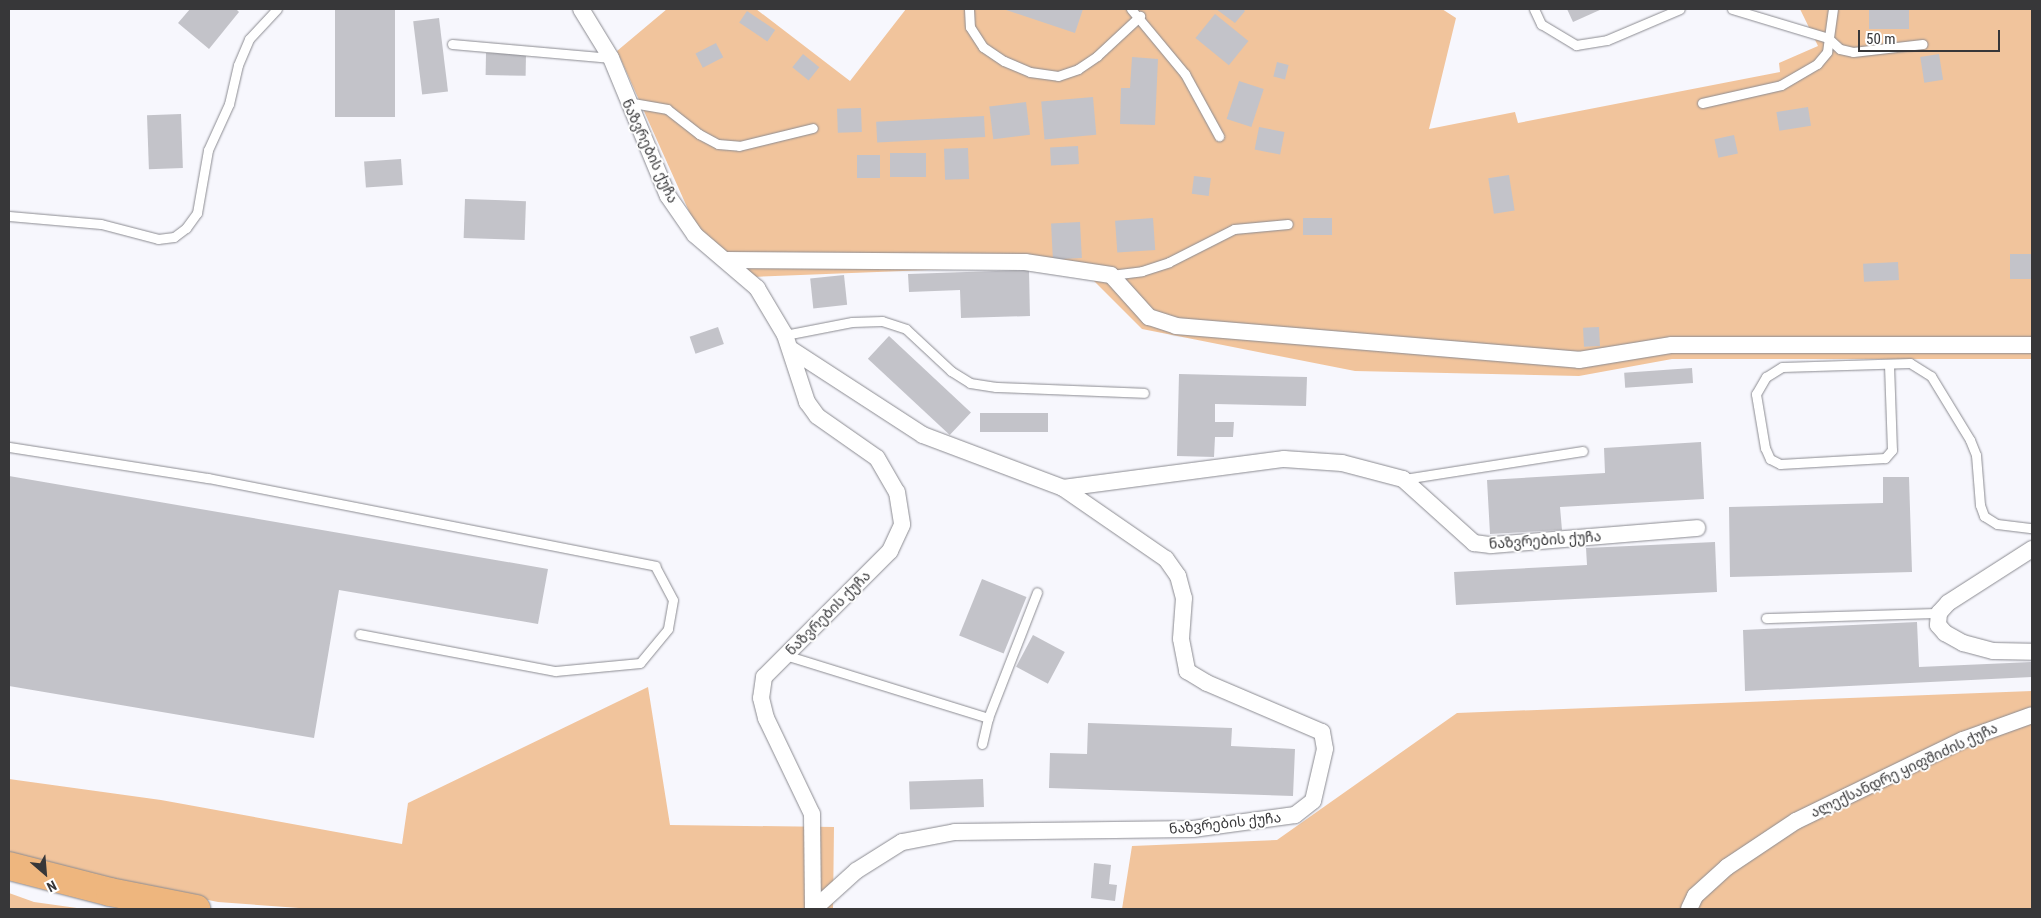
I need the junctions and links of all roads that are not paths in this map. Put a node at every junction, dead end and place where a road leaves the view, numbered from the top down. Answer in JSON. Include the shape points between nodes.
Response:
{"nodes":[{"id":1,"x":277,"y":9,"type":"edge"},
{"id":2,"x":582,"y":9,"type":"edge"},
{"id":3,"x":969,"y":9,"type":"edge"},
{"id":4,"x":1131,"y":9,"type":"edge"},
{"id":5,"x":1534,"y":9,"type":"edge"},
{"id":6,"x":1680,"y":9,"type":"edge"},
{"id":7,"x":1732,"y":9,"type":"edge"},
{"id":8,"x":1833,"y":9,"type":"edge"},
{"id":9,"x":1140,"y":16,"type":"junction"},
{"id":10,"x":1828,"y":38,"type":"junction"},
{"id":11,"x":452,"y":44,"type":"dead end"},
{"id":12,"x":1923,"y":44,"type":"dead end"},
{"id":13,"x":611,"y":58,"type":"junction"},
{"id":14,"x":627,"y":102,"type":"junction"},
{"id":15,"x":1702,"y":103,"type":"dead end"},
{"id":16,"x":813,"y":128,"type":"dead end"},
{"id":17,"x":1219,"y":136,"type":"dead end"},
{"id":18,"x":9,"y":216,"type":"edge"},
{"id":19,"x":1288,"y":224,"type":"dead end"},
{"id":20,"x":725,"y":260,"type":"junction"},
{"id":21,"x":1111,"y":275,"type":"junction"},
{"id":22,"x":785,"y":335,"type":"junction"},
{"id":23,"x":1914,"y":343,"type":"junction"},
{"id":24,"x":2032,"y":345,"type":"edge"},
{"id":25,"x":792,"y":350,"type":"junction"},
{"id":26,"x":1910,"y":363,"type":"junction"},
{"id":27,"x":1889,"y":365,"type":"junction"},
{"id":28,"x":1144,"y":393,"type":"dead end"},
{"id":29,"x":9,"y":447,"type":"edge"},
{"id":30,"x":1583,"y":451,"type":"dead end"},
{"id":31,"x":1403,"y":479,"type":"junction"},
{"id":32,"x":1063,"y":488,"type":"junction"},
{"id":33,"x":1697,"y":528,"type":"dead end"},
{"id":34,"x":2032,"y":528,"type":"edge"},
{"id":35,"x":2032,"y":549,"type":"edge"},
{"id":36,"x":1037,"y":592,"type":"dead end"},
{"id":37,"x":1939,"y":613,"type":"junction"},
{"id":38,"x":1766,"y":618,"type":"dead end"},
{"id":39,"x":359,"y":634,"type":"dead end"},
{"id":40,"x":2032,"y":652,"type":"edge"},
{"id":41,"x":785,"y":655,"type":"junction"},
{"id":42,"x":2032,"y":714,"type":"edge"},
{"id":43,"x":988,"y":718,"type":"junction"},
{"id":44,"x":982,"y":744,"type":"dead end"},
{"id":45,"x":9,"y":866,"type":"edge"},
{"id":46,"x":196,"y":909,"type":"edge"},
{"id":47,"x":813,"y":909,"type":"edge"},
{"id":48,"x":1689,"y":909,"type":"edge"}],
"edges":[{"from":1,"to":18,"type":"lane","via":[[249,39],[238,65],[229,104],[208,150],[197,213],[186,228],[174,237],[158,239],[101,224]]},
{"from":2,"to":13,"type":"street","name":"ნაზვრების ქუჩა"},
{"from":3,"to":9,"type":"lane","via":[[970,27],[983,47],[1030,72],[1058,76],[1078,69],[1097,56]]},
{"from":4,"to":9,"type":"lane"},
{"from":5,"to":6,"type":"lane","via":[[1541,24],[1576,45],[1607,40]]},
{"from":7,"to":10,"type":"lane"},
{"from":8,"to":10,"type":"lane"},
{"from":9,"to":17,"type":"lane","via":[[1185,74]]},
{"from":10,"to":12,"type":"lane","via":[[1840,49],[1853,52]]},
{"from":10,"to":15,"type":"lane","via":[[1827,52],[1817,64],[1796,78],[1781,85]]},
{"from":11,"to":13,"type":"lane"},
{"from":13,"to":14,"type":"street","name":"ნაზვრების ქუჩა"},
{"from":14,"to":16,"type":"lane","via":[[667,109],[699,134],[718,144],[739,146]]},
{"from":14,"to":20,"type":"street","name":"ნაზვრების ქუჩა","via":[[668,196],[695,235]]},
{"from":19,"to":21,"type":"lane","via":[[1234,230],[1169,262]]},
{"from":20,"to":21,"type":"street","via":[[1025,262]]},
{"from":20,"to":22,"type":"street","name":"ნაზვრების ქუჩა","via":[[757,288]]},
{"from":21,"to":23,"type":"street","via":[[1149,317],[1176,326],[1579,360],[1672,345]]},
{"from":22,"to":25,"type":"street","name":"ნაზვრების ქუჩა"},
{"from":22,"to":28,"type":"lane","via":[[852,322],[882,321],[906,328],[944,365],[970,383]]},
{"from":23,"to":24,"type":"street"},
{"from":23,"to":26,"type":"lane"},
{"from":25,"to":32,"type":"street","name":"ნაზვრების ქუჩა","via":[[923,435]]},
{"from":25,"to":41,"type":"street","name":"ნაზვრების ქუჩა","via":[[807,402],[817,416],[877,458],[897,492],[902,526],[890,551]]},
{"from":26,"to":27,"type":"lane"},
{"from":26,"to":34,"type":"lane","via":[[1931,376],[1970,440],[1976,455],[1980,505],[1984,516],[1997,524]]},
{"from":27,"to":27,"type":"lane","via":[[1782,367],[1766,377],[1756,394],[1764,448],[1770,459],[1780,464],[1885,458],[1892,450]]},
{"from":29,"to":39,"type":"lane","via":[[208,478],[655,566],[673,600],[668,629],[640,663],[555,671]]},
{"from":30,"to":31,"type":"lane"},
{"from":31,"to":32,"type":"street","name":"ნაზვრების ქუჩა","via":[[1342,463],[1284,459]]},
{"from":31,"to":33,"type":"street","name":"ნაზვრების ქუჩა","via":[[1474,543],[1491,545]]},
{"from":32,"to":47,"type":"street","name":"ნაზვრების ქუჩა","via":[[1166,559],[1174,570],[1184,598],[1181,640],[1187,671],[1207,683],[1322,732],[1325,749],[1314,801],[1295,815],[1193,829],[955,832],[902,842],[856,871]]},
{"from":35,"to":37,"type":"street","via":[[1948,603]]},
{"from":36,"to":43,"type":"lane"},
{"from":37,"to":38,"type":"lane"},
{"from":37,"to":40,"type":"street","via":[[1938,625],[1945,633],[1964,643],[1992,651]]},
{"from":41,"to":43,"type":"lane"},
{"from":41,"to":47,"type":"street","name":"ნაზვრების ქუჩა","via":[[764,677],[761,698],[766,718],[812,814]]},
{"from":42,"to":48,"type":"street","name":"ალექსანდრე ყიფშიძის ქუჩა","via":[[1955,744],[1796,821],[1727,867],[1695,896]]},
{"from":43,"to":44,"type":"lane"},
{"from":45,"to":46,"type":"highway","via":[[110,892]]}]}
